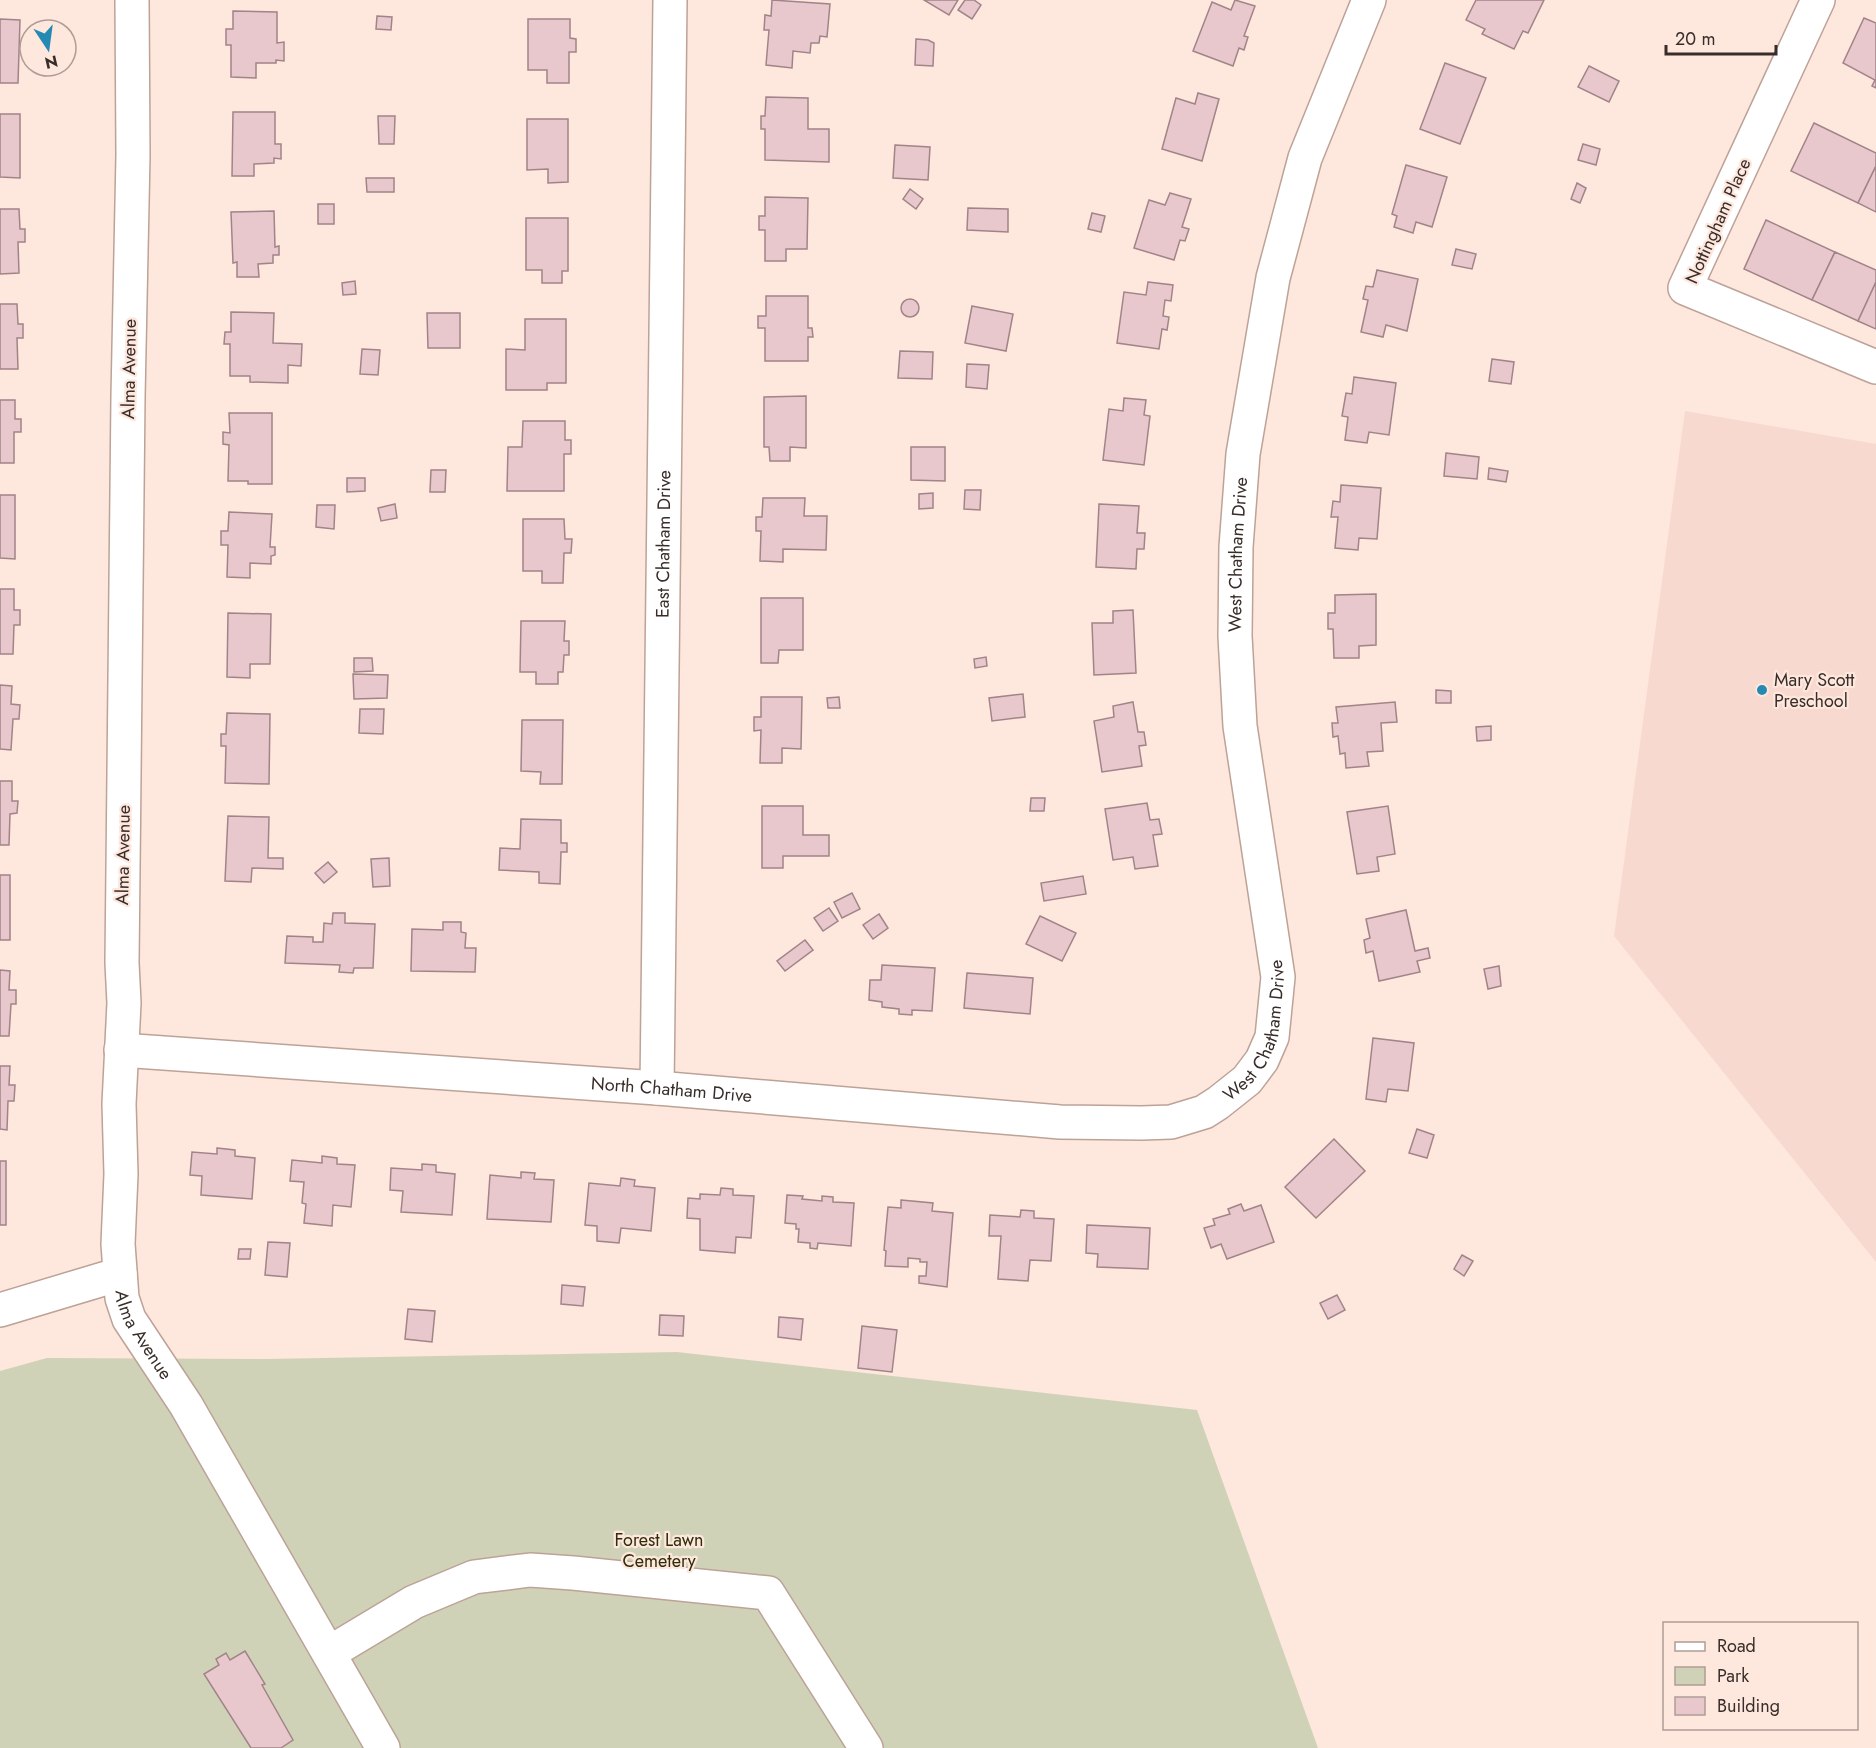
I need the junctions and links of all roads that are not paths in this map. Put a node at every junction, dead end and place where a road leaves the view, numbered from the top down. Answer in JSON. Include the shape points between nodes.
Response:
{"nodes":[{"id":1,"x":132,"y":0,"type":"edge"},
{"id":2,"x":670,"y":0,"type":"edge"},
{"id":3,"x":1369,"y":0,"type":"edge"},
{"id":4,"x":1818,"y":0,"type":"edge"},
{"id":5,"x":1876,"y":367,"type":"edge"},
{"id":6,"x":121,"y":1050,"type":"junction"},
{"id":7,"x":657,"y":1088,"type":"junction"},
{"id":8,"x":1218,"y":1103,"type":"joint"},
{"id":9,"x":120,"y":1274,"type":"junction"},
{"id":10,"x":0,"y":1310,"type":"edge"},
{"id":11,"x":329,"y":1653,"type":"junction"},
{"id":12,"x":383,"y":1748,"type":"edge"},
{"id":13,"x":866,"y":1748,"type":"edge"}],
"edges":[{"from":1,"to":6,"type":"street","name":"Alma Avenue"},
{"from":2,"to":7,"type":"street","name":"East Chatham Drive"},
{"from":3,"to":8,"type":"street","name":"West Chatham Drive","via":[[1305,158],[1273,278],[1243,454],[1235,636],[1240,726],[1278,977],[1272,1037],[1262,1060],[1247,1080]]},
{"from":4,"to":5,"type":"street","name":"Nottingham Place","via":[[1685,288]]},
{"from":6,"to":7,"type":"street","name":"North Chatham Drive"},
{"from":6,"to":9,"type":"street","name":"Alma Avenue"},
{"from":7,"to":8,"type":"street","name":"North Chatham Drive","via":[[1060,1122],[1171,1122],[1204,1112]]},
{"from":9,"to":10,"type":"street"},
{"from":9,"to":11,"type":"street","name":"Alma Avenue","via":[[129,1318],[186,1405]]},
{"from":11,"to":12,"type":"street","name":"Alma Avenue"},
{"from":11,"to":13,"type":"street","via":[[414,1602],[474,1577],[530,1570],[768,1593]]}]}
